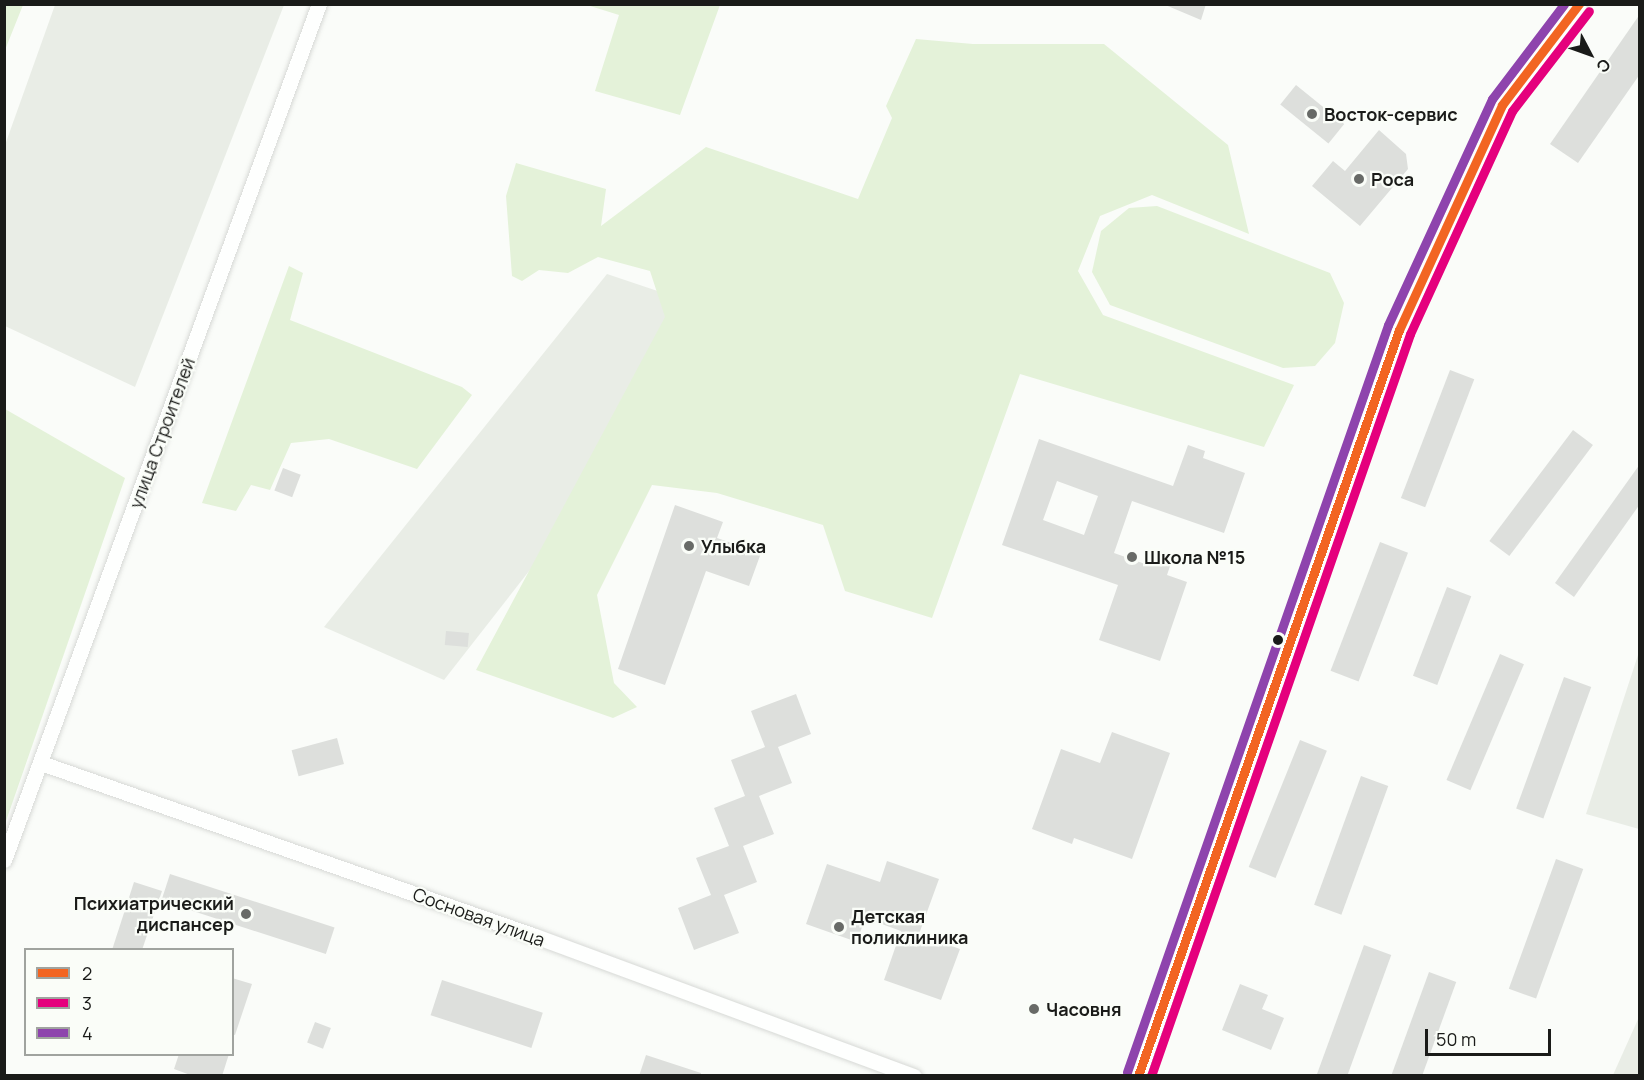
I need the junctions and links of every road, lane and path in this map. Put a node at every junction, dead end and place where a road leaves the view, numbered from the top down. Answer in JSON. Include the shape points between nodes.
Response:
{"nodes":[{"id":1,"x":319,"y":4,"type":"edge"},
{"id":2,"x":1579,"y":4,"type":"edge"},
{"id":3,"x":42,"y":763,"type":"junction"},
{"id":4,"x":4,"y":860,"type":"edge"},
{"id":5,"x":914,"y":1076,"type":"edge"},
{"id":6,"x":1138,"y":1076,"type":"edge"}],
"edges":[{"from":1,"to":3,"type":"street","name":"улица Строителей"},
{"from":2,"to":6,"type":"street","via":[[1502,105],[1399,330]]},
{"from":3,"to":4,"type":"street","name":"улица Строителей"},
{"from":3,"to":5,"type":"street","name":"Сосновая улица","via":[[535,936]]}]}
